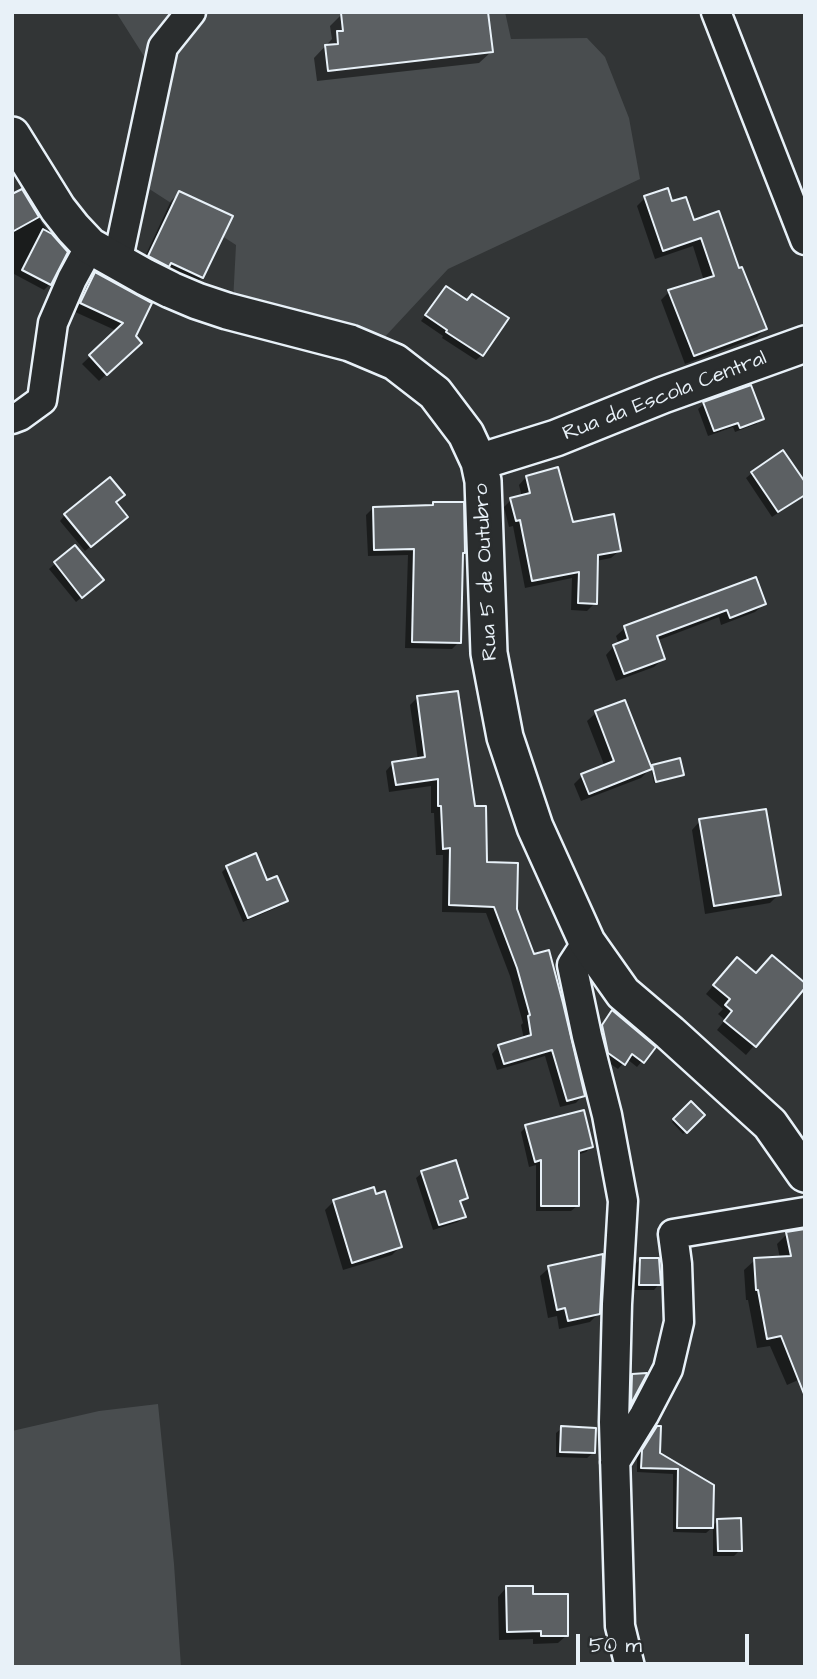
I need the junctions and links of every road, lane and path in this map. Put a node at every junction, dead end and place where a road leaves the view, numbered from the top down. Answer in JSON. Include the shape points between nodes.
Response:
{"nodes":[{"id":1,"x":191,"y":12,"type":"edge"},
{"id":2,"x":716,"y":12,"type":"edge"},
{"id":3,"x":12,"y":135,"type":"edge"},
{"id":4,"x":805,"y":240,"type":"edge"},
{"id":5,"x":104,"y":254,"type":"junction"},
{"id":6,"x":805,"y":344,"type":"edge"},
{"id":7,"x":12,"y":419,"type":"edge"},
{"id":8,"x":472,"y":448,"type":"junction"},
{"id":9,"x":587,"y":942,"type":"junction"},
{"id":10,"x":805,"y":1174,"type":"edge"},
{"id":11,"x":805,"y":1212,"type":"edge"},
{"id":12,"x":615,"y":1462,"type":"junction"},
{"id":13,"x":631,"y":1667,"type":"edge"}],
"edges":[{"from":1,"to":5,"type":"street","via":[[163,47]]},
{"from":2,"to":4,"type":"street"},
{"from":3,"to":5,"type":"street","name":"Rua 5 de Outubro","via":[[58,209]]},
{"from":5,"to":7,"type":"street","via":[[72,279],[53,323],[42,400]]},
{"from":5,"to":8,"type":"street","name":"Rua 5 de Outubro","via":[[197,301],[350,343],[395,362],[435,393]]},
{"from":6,"to":8,"type":"street","name":"Rua da Escola Central","via":[[524,448]]},
{"from":8,"to":9,"type":"street","name":"Rua 5 de Outubro","via":[[483,481],[489,653],[505,737],[535,827]]},
{"from":9,"to":10,"type":"street","name":"Rua 5 de Outubro","via":[[623,993],[770,1124]]},
{"from":9,"to":12,"type":"street","via":[[572,965],[623,1201]]},
{"from":11,"to":12,"type":"street","via":[[673,1234],[679,1322],[668,1369]]},
{"from":12,"to":13,"type":"street","via":[[620,1626]]}]}
